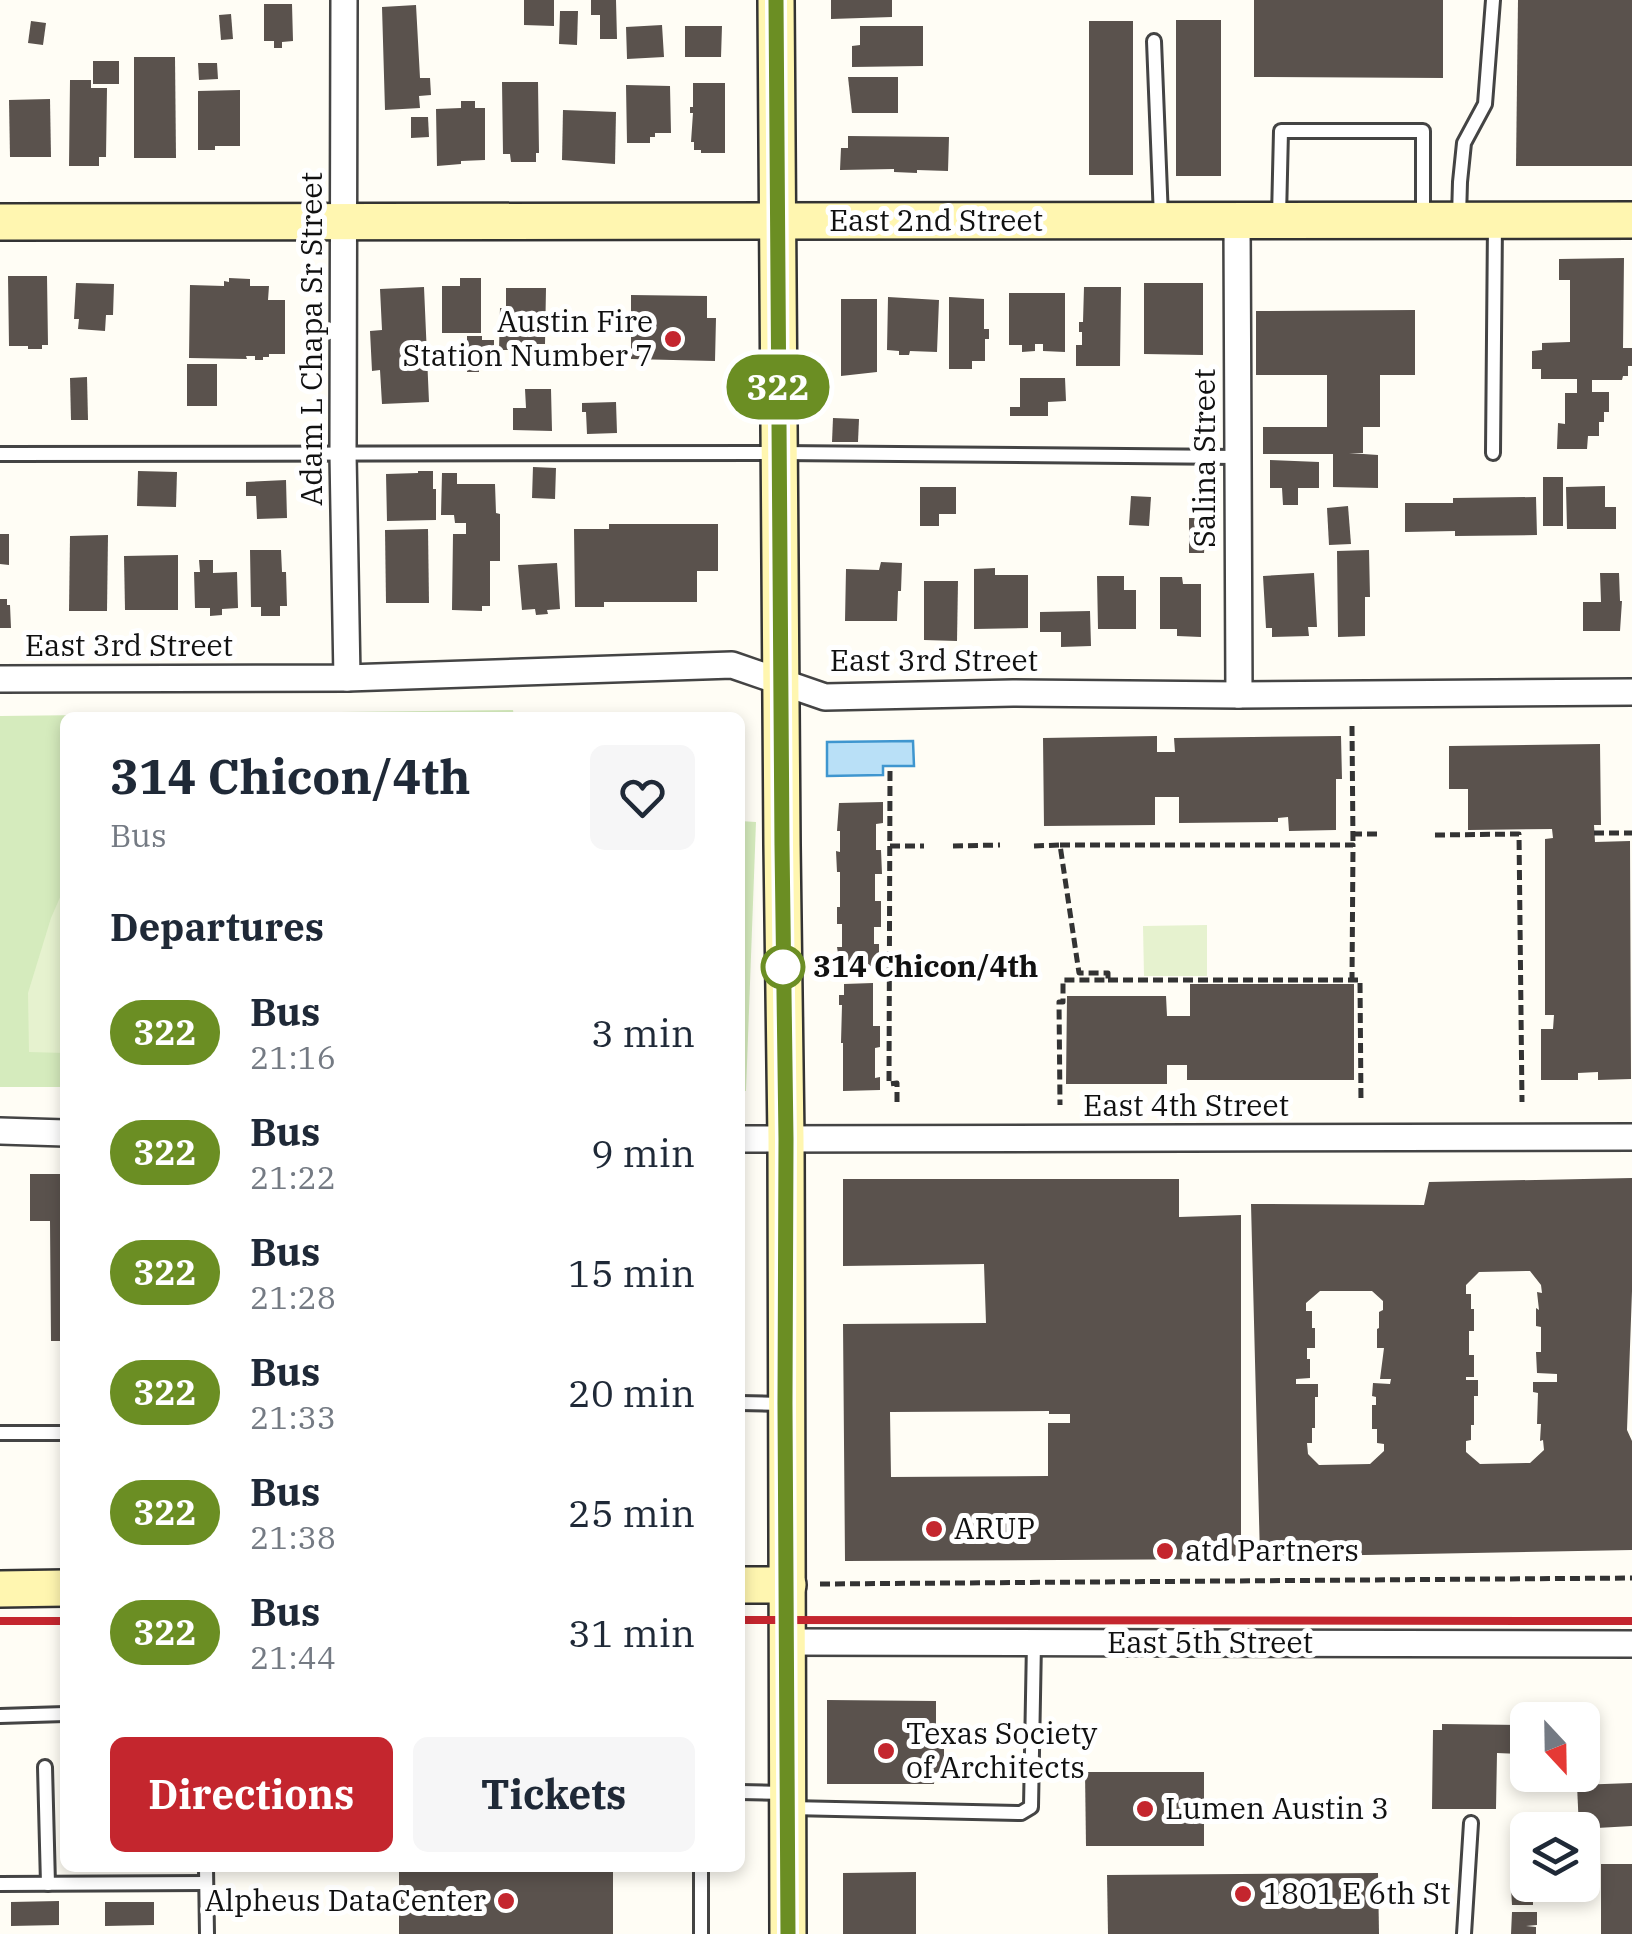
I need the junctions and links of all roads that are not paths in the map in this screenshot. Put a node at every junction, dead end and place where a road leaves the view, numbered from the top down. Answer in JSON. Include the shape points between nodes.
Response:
{"nodes":[{"id":1,"x":344,"y":0,"type":"edge"},
{"id":2,"x":776,"y":0,"type":"edge"},
{"id":3,"x":1493,"y":0,"type":"edge"},
{"id":4,"x":1154,"y":41,"type":"dead end"},
{"id":5,"x":1278,"y":220,"type":"junction"},
{"id":6,"x":1423,"y":220,"type":"junction"},
{"id":7,"x":1459,"y":220,"type":"junction"},
{"id":8,"x":1496,"y":220,"type":"junction"},
{"id":9,"x":1632,"y":220,"type":"edge"},
{"id":10,"x":1162,"y":221,"type":"junction"},
{"id":11,"x":1236,"y":221,"type":"junction"},
{"id":12,"x":0,"y":222,"type":"edge"},
{"id":13,"x":777,"y":222,"type":"junction"},
{"id":14,"x":344,"y":223,"type":"junction"},
{"id":15,"x":779,"y":453,"type":"junction"},
{"id":16,"x":1493,"y":453,"type":"dead end"},
{"id":17,"x":0,"y":454,"type":"edge"},
{"id":18,"x":343,"y":454,"type":"junction"},
{"id":19,"x":1238,"y":458,"type":"junction"},
{"id":20,"x":347,"y":678,"type":"junction"},
{"id":21,"x":0,"y":679,"type":"edge"},
{"id":22,"x":781,"y":681,"type":"junction"},
{"id":23,"x":1632,"y":692,"type":"edge"},
{"id":24,"x":1238,"y":695,"type":"junction"},
{"id":25,"x":0,"y":1131,"type":"edge"},
{"id":26,"x":60,"y":1133,"type":"edge"},
{"id":27,"x":1632,"y":1137,"type":"edge"},
{"id":28,"x":745,"y":1138,"type":"edge"},
{"id":29,"x":786,"y":1139,"type":"junction"},
{"id":30,"x":745,"y":1403,"type":"edge"},
{"id":31,"x":785,"y":1404,"type":"junction"},
{"id":32,"x":60,"y":1432,"type":"edge"},
{"id":33,"x":0,"y":1433,"type":"edge"},
{"id":34,"x":745,"y":1585,"type":"edge"},
{"id":35,"x":788,"y":1585,"type":"junction"},
{"id":36,"x":60,"y":1588,"type":"edge"},
{"id":37,"x":0,"y":1589,"type":"edge"},
{"id":38,"x":787,"y":1642,"type":"junction"},
{"id":39,"x":1034,"y":1642,"type":"junction"},
{"id":40,"x":1632,"y":1644,"type":"edge"},
{"id":41,"x":60,"y":1714,"type":"edge"},
{"id":42,"x":0,"y":1716,"type":"edge"},
{"id":43,"x":45,"y":1767,"type":"dead end"},
{"id":44,"x":745,"y":1793,"type":"edge"},
{"id":45,"x":788,"y":1800,"type":"junction"},
{"id":46,"x":1471,"y":1823,"type":"dead end"},
{"id":47,"x":125,"y":1872,"type":"edge"},
{"id":48,"x":206,"y":1872,"type":"edge"},
{"id":49,"x":701,"y":1872,"type":"edge"},
{"id":50,"x":206,"y":1883,"type":"junction"},
{"id":51,"x":0,"y":1884,"type":"edge"},
{"id":52,"x":48,"y":1884,"type":"junction"},
{"id":53,"x":125,"y":1884,"type":"junction"},
{"id":54,"x":206,"y":1934,"type":"edge"},
{"id":55,"x":700,"y":1934,"type":"edge"},
{"id":56,"x":788,"y":1934,"type":"edge"},
{"id":57,"x":1464,"y":1934,"type":"edge"}],
"edges":[{"from":1,"to":14,"type":"street","name":"Adam L Chapa Sr Street"},
{"from":2,"to":13,"type":"street"},
{"from":3,"to":7,"type":"lane","via":[[1485,104],[1464,142]]},
{"from":4,"to":10,"type":"lane"},
{"from":5,"to":6,"type":"street","name":"East 2nd Street"},
{"from":5,"to":6,"type":"lane","via":[[1281,131],[1423,131]]},
{"from":5,"to":11,"type":"street","name":"East 2nd Street"},
{"from":6,"to":7,"type":"street","name":"East 2nd Street"},
{"from":7,"to":8,"type":"street","name":"East 2nd Street"},
{"from":8,"to":9,"type":"street","name":"East 2nd Street"},
{"from":8,"to":16,"type":"lane"},
{"from":10,"to":11,"type":"street","name":"East 2nd Street"},
{"from":10,"to":13,"type":"street","name":"East 2nd Street"},
{"from":11,"to":19,"type":"street","name":"Salina Street"},
{"from":12,"to":14,"type":"street","name":"East 2nd Street"},
{"from":13,"to":14,"type":"street","name":"East 2nd Street"},
{"from":13,"to":15,"type":"street"},
{"from":14,"to":18,"type":"street","name":"Adam L Chapa Sr Street"},
{"from":15,"to":18,"type":"lane"},
{"from":15,"to":19,"type":"lane"},
{"from":15,"to":22,"type":"street"},
{"from":17,"to":18,"type":"lane"},
{"from":18,"to":20,"type":"street","name":"Adam L Chapa Sr Street"},
{"from":19,"to":24,"type":"street","name":"Salina Street"},
{"from":20,"to":21,"type":"street","name":"East 3rd Street"},
{"from":20,"to":22,"type":"street","name":"East 3rd Street","via":[[732,665]]},
{"from":22,"to":24,"type":"street","name":"East 3rd Street","via":[[825,697]]},
{"from":22,"to":29,"type":"street"},
{"from":23,"to":24,"type":"street","name":"East 3rd Street"},
{"from":25,"to":26,"type":"street"},
{"from":27,"to":29,"type":"street","name":"East 4th Street"},
{"from":28,"to":29,"type":"street","name":"East 4th Street"},
{"from":29,"to":31,"type":"street"},
{"from":30,"to":31,"type":"lane"},
{"from":31,"to":35,"type":"street"},
{"from":32,"to":33,"type":"lane"},
{"from":34,"to":35,"type":"street"},
{"from":35,"to":38,"type":"street"},
{"from":36,"to":37,"type":"street"},
{"from":38,"to":39,"type":"street","name":"East 5th Street"},
{"from":38,"to":45,"type":"street"},
{"from":39,"to":40,"type":"street","name":"East 5th Street"},
{"from":39,"to":45,"type":"lane","via":[[1030,1807],[1021,1813]]},
{"from":41,"to":42,"type":"lane"},
{"from":43,"to":52,"type":"lane"},
{"from":44,"to":45,"type":"lane"},
{"from":45,"to":56,"type":"street"},
{"from":46,"to":57,"type":"lane"},
{"from":47,"to":53,"type":"lane"},
{"from":48,"to":50,"type":"lane"},
{"from":49,"to":55,"type":"lane"},
{"from":50,"to":53,"type":"lane"},
{"from":50,"to":54,"type":"lane"},
{"from":51,"to":52,"type":"lane"},
{"from":52,"to":53,"type":"lane"}]}
